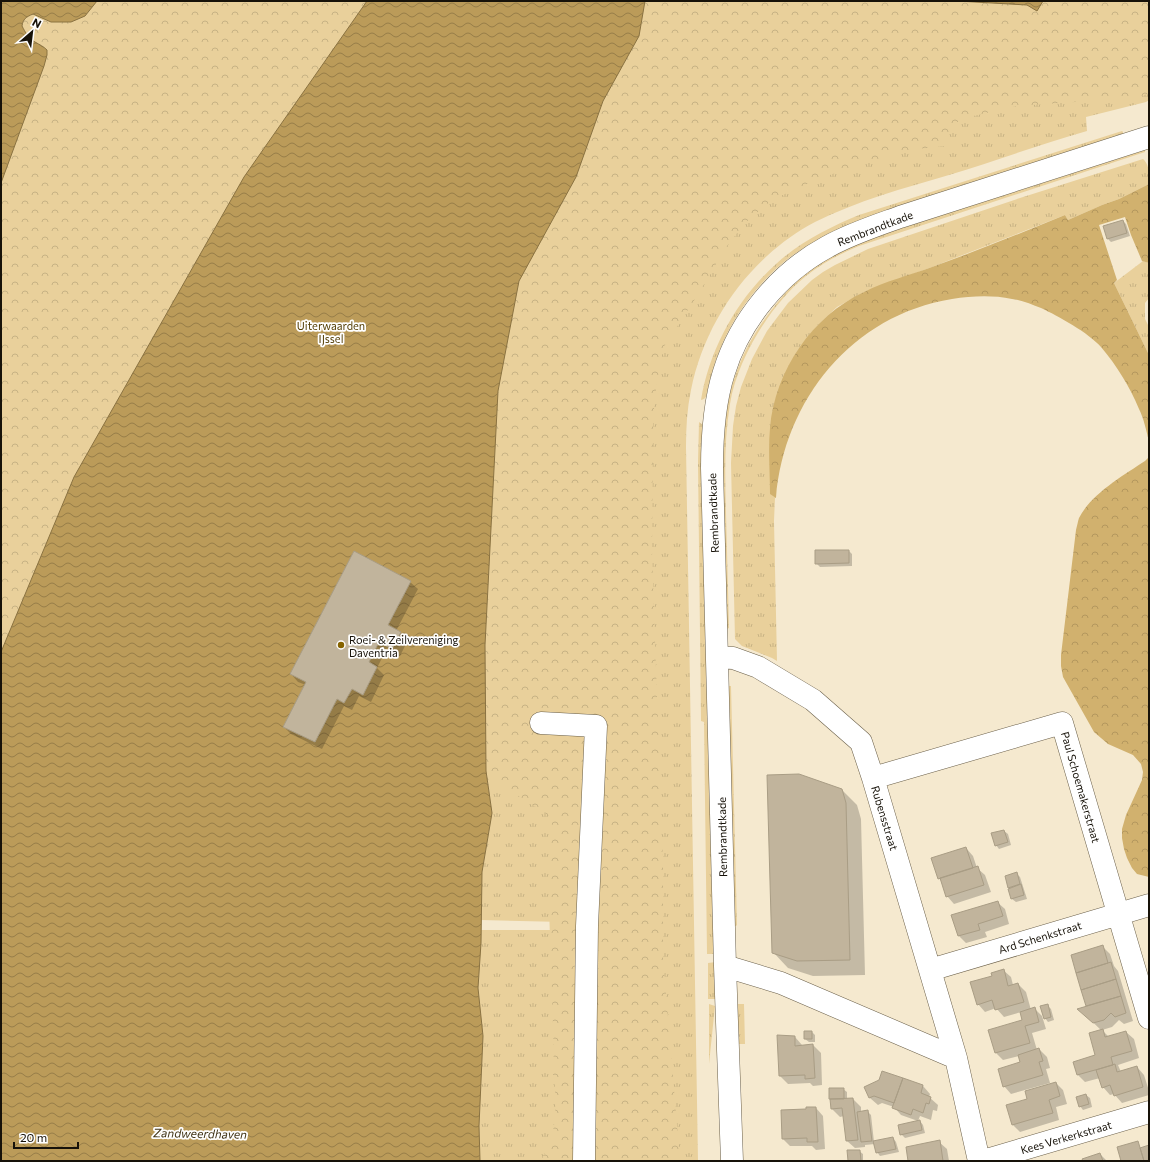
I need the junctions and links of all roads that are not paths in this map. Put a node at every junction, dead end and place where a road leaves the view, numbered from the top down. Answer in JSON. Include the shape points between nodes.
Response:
{"nodes":[{"id":1,"x":1149,"y":137,"type":"edge"},
{"id":2,"x":717,"y":657,"type":"junction"},
{"id":3,"x":541,"y":722,"type":"dead end"},
{"id":4,"x":873,"y":778,"type":"junction"},
{"id":5,"x":1149,"y":905,"type":"edge"},
{"id":6,"x":1118,"y":914,"type":"junction"},
{"id":7,"x":725,"y":966,"type":"junction"},
{"id":8,"x":930,"y":970,"type":"junction"},
{"id":9,"x":1149,"y":1018,"type":"edge"},
{"id":10,"x":956,"y":1058,"type":"junction"},
{"id":11,"x":1149,"y":1112,"type":"edge"},
{"id":12,"x":584,"y":1161,"type":"edge"},
{"id":13,"x":732,"y":1161,"type":"edge"},
{"id":14,"x":979,"y":1161,"type":"edge"},
{"id":15,"x":983,"y":1161,"type":"edge"}],
"edges":[{"from":1,"to":2,"type":"street","name":"Rembrandtkade","via":[[862,230],[806,260],[787,274],[766,297],[744,328],[728,360],[719,388],[714,417],[712,468]]},
{"from":2,"to":4,"type":"street","name":"Rubensstraat","via":[[733,658],[758,666],[813,700],[861,742]]},
{"from":2,"to":7,"type":"street","name":"Rembrandtkade"},
{"from":3,"to":12,"type":"street","via":[[596,726],[587,926]]},
{"from":4,"to":6,"type":"street","name":"Paul Schoemakerstraat","via":[[1062,723]]},
{"from":4,"to":8,"type":"street","name":"Rubensstraat"},
{"from":5,"to":6,"type":"street","name":"Ard Schenkstraat"},
{"from":6,"to":8,"type":"street","name":"Ard Schenkstraat"},
{"from":6,"to":9,"type":"street","name":"Paul Schoemakerstraat"},
{"from":7,"to":10,"type":"street","via":[[781,983]]},
{"from":7,"to":13,"type":"street","name":"Rembrandtkade"},
{"from":8,"to":10,"type":"street","name":"Rubensstraat"},
{"from":10,"to":14,"type":"street","name":"Rubensstraat"},
{"from":11,"to":15,"type":"street","name":"Kees Verkerkstraat"}]}
